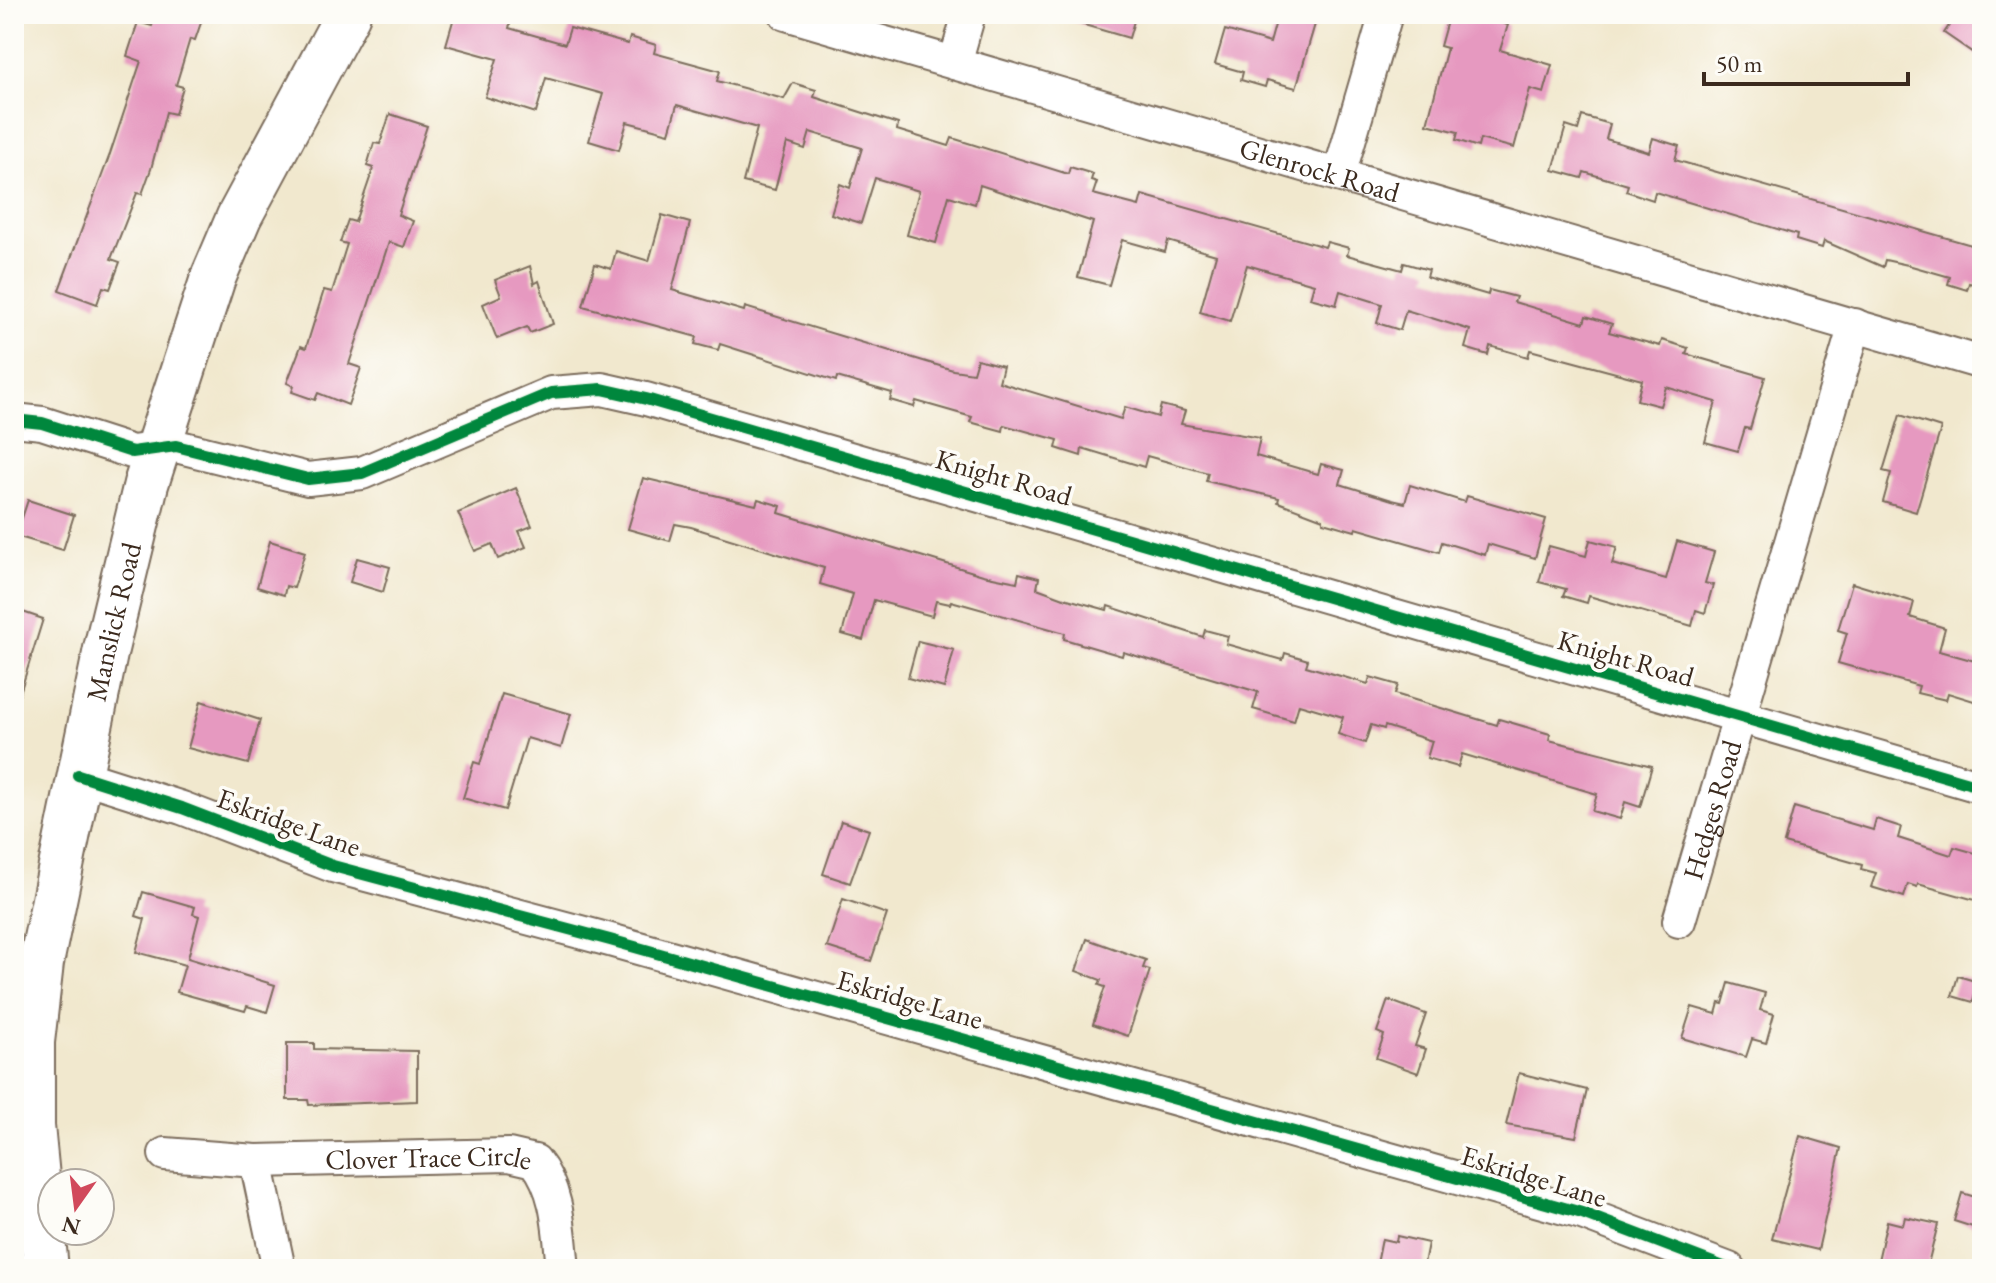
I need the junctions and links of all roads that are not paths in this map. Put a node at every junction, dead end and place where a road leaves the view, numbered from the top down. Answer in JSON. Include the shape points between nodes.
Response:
{"nodes":[{"id":1,"x":348,"y":14,"type":"edge"},
{"id":2,"x":786,"y":14,"type":"edge"},
{"id":3,"x":969,"y":14,"type":"edge"},
{"id":4,"x":1386,"y":14,"type":"edge"},
{"id":5,"x":955,"y":63,"type":"junction"},
{"id":6,"x":1339,"y":175,"type":"junction"},
{"id":7,"x":1855,"y":325,"type":"junction"},
{"id":8,"x":1982,"y":363,"type":"edge"},
{"id":9,"x":14,"y":420,"type":"edge"},
{"id":10,"x":157,"y":449,"type":"junction"},
{"id":11,"x":1740,"y":716,"type":"junction"},
{"id":12,"x":78,"y":775,"type":"junction"},
{"id":13,"x":1982,"y":787,"type":"edge"},
{"id":14,"x":1679,"y":921,"type":"dead end"},
{"id":15,"x":165,"y":1154,"type":"dead end"},
{"id":16,"x":256,"y":1161,"type":"junction"},
{"id":17,"x":46,"y":1269,"type":"edge"},
{"id":18,"x":279,"y":1269,"type":"edge"},
{"id":19,"x":563,"y":1269,"type":"edge"},
{"id":20,"x":1729,"y":1269,"type":"edge"}],
"edges":[{"from":1,"to":10,"type":"main road","name":"Manslick Road","via":[[239,217],[213,278]]},
{"from":2,"to":5,"type":"street","name":"Glenrock Road"},
{"from":3,"to":5,"type":"street"},
{"from":4,"to":6,"type":"street"},
{"from":5,"to":6,"type":"street","name":"Glenrock Road"},
{"from":6,"to":7,"type":"street","name":"Glenrock Road"},
{"from":7,"to":8,"type":"street","name":"Glenrock Road"},
{"from":7,"to":11,"type":"street","name":"Hedges Road"},
{"from":9,"to":10,"type":"street","name":"Knight Road","via":[[42,423],[132,452]]},
{"from":10,"to":11,"type":"street","name":"Knight Road","via":[[186,448],[283,475],[340,478],[551,393],[602,389]]},
{"from":10,"to":12,"type":"main road","name":"Manslick Road"},
{"from":11,"to":13,"type":"street","name":"Knight Road"},
{"from":11,"to":14,"type":"street","name":"Hedges Road"},
{"from":12,"to":17,"type":"main road","name":"Manslick Road","via":[[41,963],[32,1042],[32,1126]]},
{"from":12,"to":20,"type":"street","name":"Eskridge Lane","via":[[333,866],[1567,1208]]},
{"from":15,"to":16,"type":"street","name":"Clover Trace Circle"},
{"from":16,"to":18,"type":"street"},
{"from":16,"to":19,"type":"street","name":"Clover Trace Circle","via":[[509,1155],[535,1161],[555,1202]]}]}
